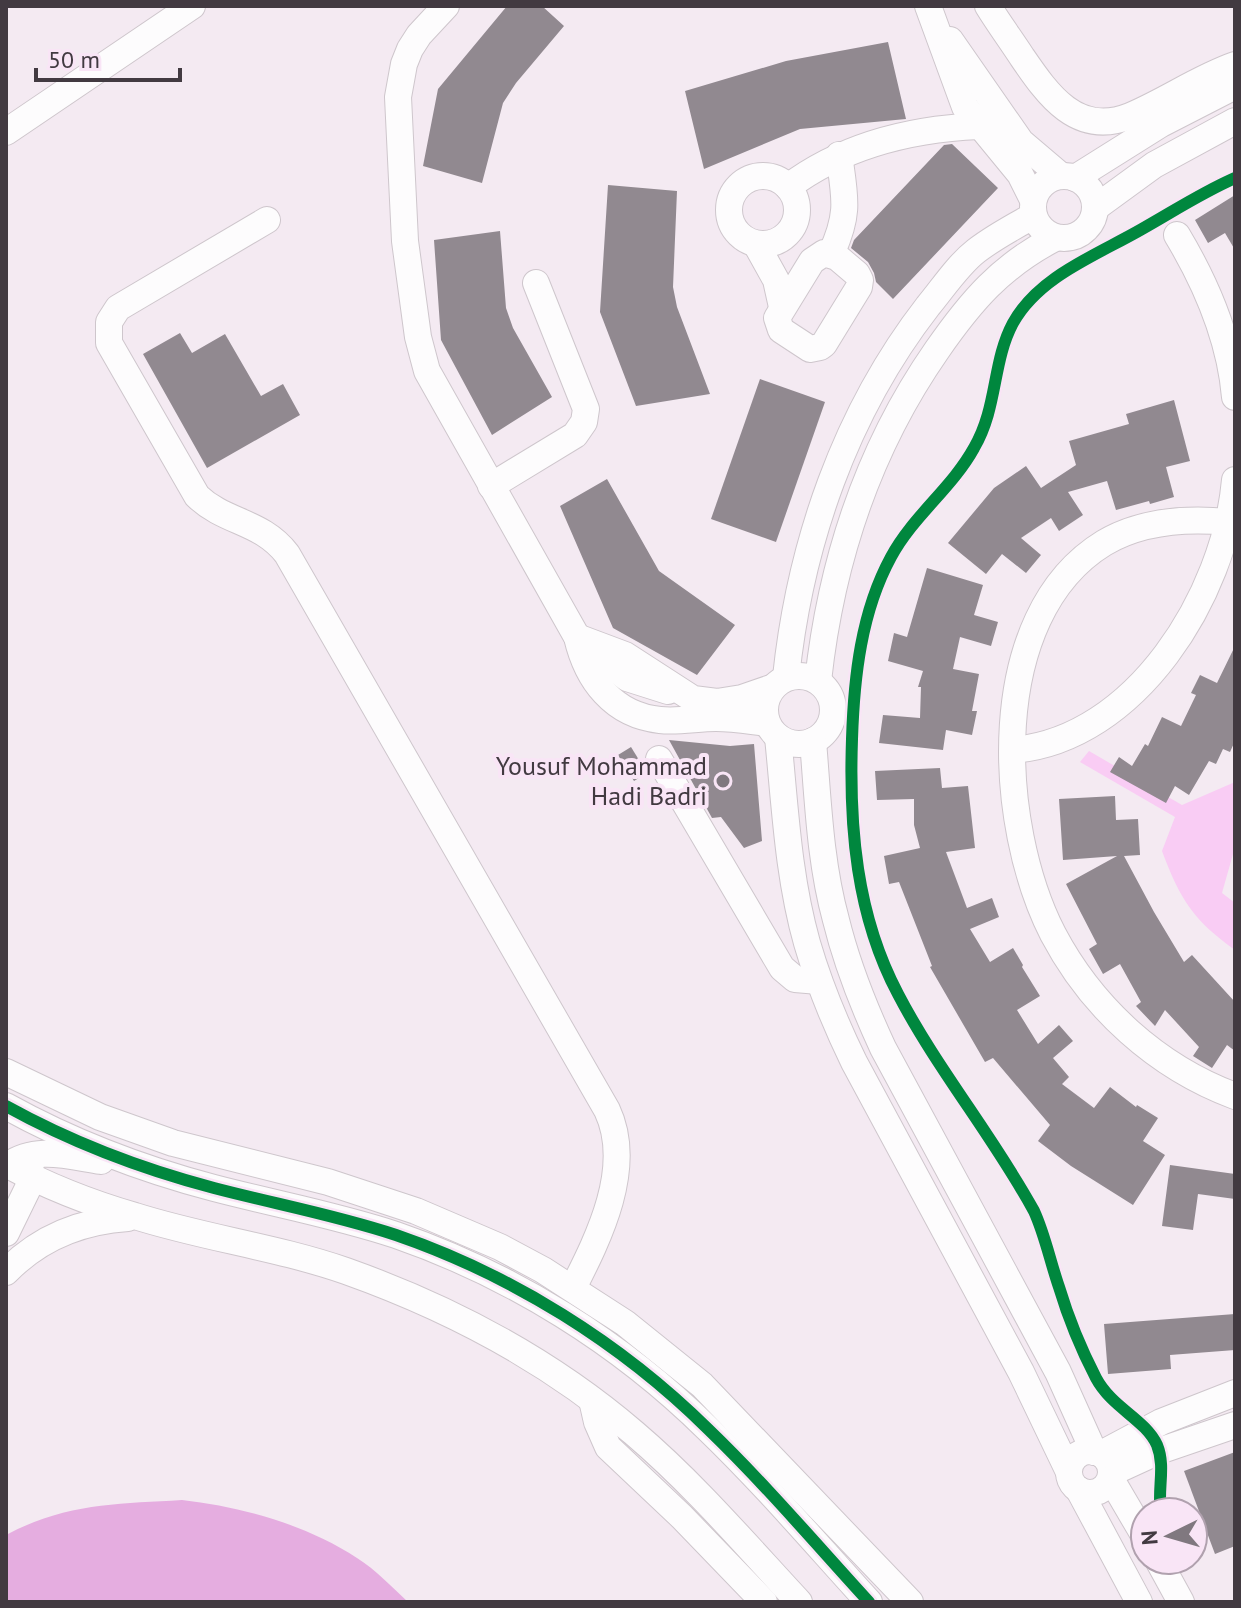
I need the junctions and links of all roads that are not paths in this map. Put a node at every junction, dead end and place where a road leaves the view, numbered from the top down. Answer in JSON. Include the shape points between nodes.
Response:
{"nodes":[{"id":1,"x":192,"y":6,"type":"edge"},
{"id":2,"x":446,"y":6,"type":"edge"},
{"id":3,"x":933,"y":7,"type":"edge"},
{"id":4,"x":996,"y":11,"type":"edge"},
{"id":5,"x":1235,"y":65,"type":"edge"},
{"id":6,"x":1235,"y":86,"type":"edge"},
{"id":7,"x":982,"y":109,"type":"junction"},
{"id":8,"x":1235,"y":121,"type":"edge"},
{"id":9,"x":6,"y":132,"type":"edge"},
{"id":10,"x":834,"y":158,"type":"junction"},
{"id":11,"x":1068,"y":177,"type":"junction"},
{"id":12,"x":788,"y":187,"type":"junction"},
{"id":13,"x":1033,"y":208,"type":"junction"},
{"id":14,"x":1095,"y":208,"type":"junction"},
{"id":15,"x":267,"y":220,"type":"dead end"},
{"id":16,"x":1177,"y":235,"type":"dead end"},
{"id":17,"x":1055,"y":238,"type":"junction"},
{"id":18,"x":767,"y":243,"type":"junction"},
{"id":19,"x":824,"y":255,"type":"junction"},
{"id":20,"x":799,"y":281,"type":"junction"},
{"id":21,"x":536,"y":283,"type":"dead end"},
{"id":22,"x":782,"y":307,"type":"junction"},
{"id":23,"x":1235,"y":397,"type":"edge"},
{"id":24,"x":1235,"y":480,"type":"edge"},
{"id":25,"x":491,"y":486,"type":"junction"},
{"id":26,"x":1228,"y":522,"type":"junction"},
{"id":27,"x":577,"y":637,"type":"junction"},
{"id":28,"x":818,"y":681,"type":"junction"},
{"id":29,"x":779,"y":683,"type":"junction"},
{"id":30,"x":640,"y":684,"type":"junction"},
{"id":31,"x":681,"y":694,"type":"junction"},
{"id":32,"x":634,"y":713,"type":"junction"},
{"id":33,"x":772,"y":730,"type":"junction"},
{"id":34,"x":813,"y":741,"type":"junction"},
{"id":35,"x":1013,"y":750,"type":"junction"},
{"id":36,"x":659,"y":759,"type":"dead end"},
{"id":37,"x":797,"y":901,"type":"junction"},
{"id":38,"x":749,"y":910,"type":"junction"},
{"id":39,"x":819,"y":981,"type":"junction"},
{"id":40,"x":6,"y":1072,"type":"edge"},
{"id":41,"x":1235,"y":1096,"type":"edge"},
{"id":42,"x":6,"y":1106,"type":"edge"},
{"id":43,"x":6,"y":1113,"type":"edge"},
{"id":44,"x":16,"y":1165,"type":"edge"},
{"id":45,"x":152,"y":1170,"type":"junction"},
{"id":46,"x":137,"y":1217,"type":"junction"},
{"id":47,"x":6,"y":1233,"type":"edge"},
{"id":48,"x":6,"y":1272,"type":"edge"},
{"id":49,"x":573,"y":1288,"type":"junction"},
{"id":50,"x":1235,"y":1393,"type":"edge"},
{"id":51,"x":592,"y":1400,"type":"junction"},
{"id":52,"x":1235,"y":1425,"type":"edge"},
{"id":53,"x":760,"y":1464,"type":"junction"},
{"id":54,"x":1104,"y":1464,"type":"junction"},
{"id":55,"x":1074,"y":1481,"type":"junction"},
{"id":56,"x":1129,"y":1509,"type":"edge"},
{"id":57,"x":1167,"y":1576,"type":"edge"},
{"id":58,"x":903,"y":1599,"type":"edge"},
{"id":59,"x":764,"y":1602,"type":"edge"},
{"id":60,"x":799,"y":1602,"type":"edge"},
{"id":61,"x":869,"y":1602,"type":"edge"},
{"id":62,"x":1139,"y":1602,"type":"edge"},
{"id":63,"x":1181,"y":1602,"type":"edge"}],
"edges":[{"from":1,"to":9,"type":"street"},
{"from":2,"to":25,"type":"street","via":[[410,49],[399,89],[403,220],[427,371]]},
{"from":3,"to":7,"type":"street"},
{"from":3,"to":7,"type":"street","via":[[1002,91],[1003,105]]},
{"from":4,"to":5,"type":"street","via":[[1046,92],[1059,105],[1092,120],[1127,117]]},
{"from":6,"to":11,"type":"street"},
{"from":7,"to":10,"type":"street","via":[[945,130],[905,134]]},
{"from":7,"to":11,"type":"street"},
{"from":7,"to":13,"type":"street","via":[[1020,174]]},
{"from":8,"to":14,"type":"street","via":[[1154,165]]},
{"from":10,"to":12,"type":"street"},
{"from":10,"to":19,"type":"street","via":[[836,216]]},
{"from":11,"to":13,"type":"street","via":[[1046,181]]},
{"from":11,"to":14,"type":"street","via":[[1090,190]]},
{"from":12,"to":18,"type":"street","via":[[796,217],[786,236]]},
{"from":12,"to":18,"type":"street","via":[[758,176],[732,194],[728,215],[737,234]]},
{"from":13,"to":17,"type":"street","via":[[1038,226]]},
{"from":13,"to":29,"type":"street","via":[[973,253],[919,319],[873,392],[836,469],[812,537]]},
{"from":14,"to":17,"type":"street","via":[[1082,233]]},
{"from":15,"to":49,"type":"street","via":[[118,308],[109,322],[109,343],[197,496],[269,534],[287,554],[607,1110],[617,1159],[605,1213]]},
{"from":16,"to":23,"type":"street","via":[[1220,324]]},
{"from":17,"to":28,"type":"street","via":[[999,274],[946,337],[901,406],[848,532],[830,599]]},
{"from":18,"to":20,"type":"street"},
{"from":18,"to":22,"type":"street"},
{"from":19,"to":20,"type":"street"},
{"from":19,"to":22,"type":"street","via":[[857,274],[859,287],[824,344],[810,349],[781,330],[777,318]]},
{"from":20,"to":22,"type":"street"},
{"from":21,"to":25,"type":"street","via":[[586,409],[584,422],[575,435]]},
{"from":24,"to":26,"type":"street"},
{"from":25,"to":27,"type":"street"},
{"from":26,"to":35,"type":"street","via":[[1190,617],[1143,681],[1085,730],[1054,744]]},
{"from":26,"to":35,"type":"street","via":[[1153,524],[1106,542],[1068,574],[1042,613],[1025,657],[1015,703]]},
{"from":27,"to":30,"type":"street","via":[[614,671]]},
{"from":27,"to":31,"type":"street","via":[[625,655]]},
{"from":27,"to":32,"type":"street","via":[[597,686]]},
{"from":28,"to":29,"type":"street","via":[[803,675]]},
{"from":28,"to":34,"type":"street","via":[[830,695],[833,712],[827,730]]},
{"from":29,"to":31,"type":"street","via":[[717,702]]},
{"from":29,"to":33,"type":"street","via":[[764,705]]},
{"from":30,"to":31,"type":"street"},
{"from":30,"to":32,"type":"street"},
{"from":32,"to":33,"type":"street","via":[[661,720],[717,718]]},
{"from":33,"to":34,"type":"street","via":[[795,744]]},
{"from":33,"to":37,"type":"street"},
{"from":34,"to":54,"type":"street","via":[[826,872],[839,933],[864,1006]]},
{"from":35,"to":41,"type":"street","via":[[1015,813],[1025,860],[1040,905],[1069,961],[1108,1011],[1154,1053]]},
{"from":36,"to":38,"type":"street"},
{"from":37,"to":38,"type":"street","via":[[769,916]]},
{"from":37,"to":39,"type":"street"},
{"from":38,"to":39,"type":"street","via":[[789,975]]},
{"from":39,"to":55,"type":"street","via":[[854,1062]]},
{"from":40,"to":49,"type":"street","via":[[100,1117],[173,1143],[328,1182],[416,1211],[500,1247]]},
{"from":42,"to":45,"type":"street"},
{"from":43,"to":44,"type":"street","via":[[25,1138]]},
{"from":44,"to":45,"type":"street","via":[[54,1153]]},
{"from":44,"to":46,"type":"street"},
{"from":44,"to":47,"type":"street","via":[[28,1188]]},
{"from":45,"to":53,"type":"street","via":[[384,1231],[510,1285],[614,1349]]},
{"from":46,"to":48,"type":"street","via":[[66,1231],[26,1253]]},
{"from":46,"to":51,"type":"street","via":[[344,1271],[419,1301],[490,1334]]},
{"from":49,"to":53,"type":"street","via":[[702,1385]]},
{"from":50,"to":54,"type":"street","via":[[1161,1422]]},
{"from":51,"to":59,"type":"street","via":[[608,1447]]},
{"from":51,"to":60,"type":"street","via":[[673,1469]]},
{"from":52,"to":54,"type":"street"},
{"from":53,"to":58,"type":"street"},
{"from":53,"to":61,"type":"street"},
{"from":54,"to":55,"type":"street","via":[[1080,1454],[1071,1465]]},
{"from":54,"to":55,"type":"street","via":[[1100,1491],[1093,1493]]},
{"from":54,"to":56,"type":"street"},
{"from":55,"to":62,"type":"street"},
{"from":57,"to":63,"type":"street"}]}
